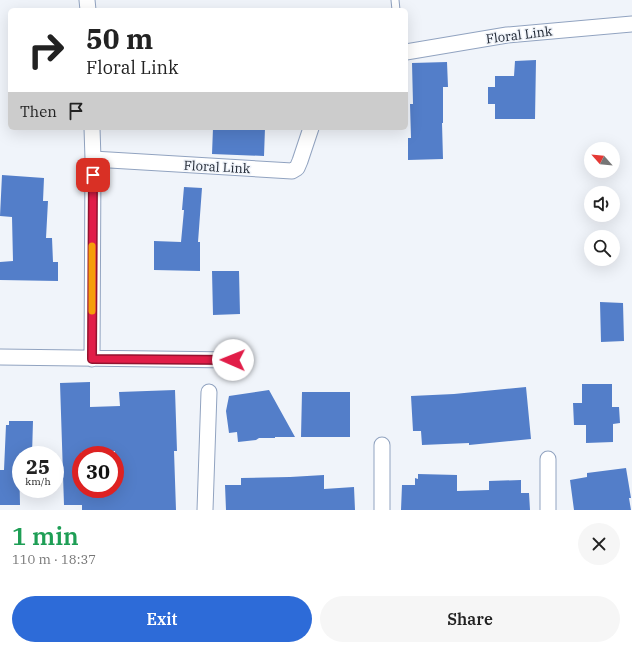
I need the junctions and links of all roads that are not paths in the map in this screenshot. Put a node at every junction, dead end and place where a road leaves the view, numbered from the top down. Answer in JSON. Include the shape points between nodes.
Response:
{"nodes":[{"id":1,"x":632,"y":24,"type":"edge"},
{"id":2,"x":408,"y":52,"type":"edge"},
{"id":3,"x":92,"y":130,"type":"edge"},
{"id":4,"x":310,"y":130,"type":"edge"},
{"id":5,"x":93,"y":159,"type":"junction"},
{"id":6,"x":0,"y":357,"type":"edge"},
{"id":7,"x":92,"y":359,"type":"junction"},
{"id":8,"x":233,"y":360,"type":"dead end"},
{"id":9,"x":209,"y":392,"type":"dead end"},
{"id":10,"x":382,"y":445,"type":"dead end"},
{"id":11,"x":548,"y":459,"type":"dead end"},
{"id":12,"x":205,"y":510,"type":"edge"},
{"id":13,"x":382,"y":510,"type":"edge"},
{"id":14,"x":548,"y":510,"type":"edge"}],
"edges":[{"from":1,"to":2,"type":"street","name":"Floral Link","via":[[507,35]]},
{"from":3,"to":5,"type":"street"},
{"from":4,"to":5,"type":"street","name":"Floral Link","via":[[297,168],[292,172]]},
{"from":5,"to":7,"type":"street"},
{"from":6,"to":7,"type":"street"},
{"from":7,"to":8,"type":"street"},
{"from":9,"to":12,"type":"street"},
{"from":10,"to":13,"type":"street"},
{"from":11,"to":14,"type":"street"}]}
